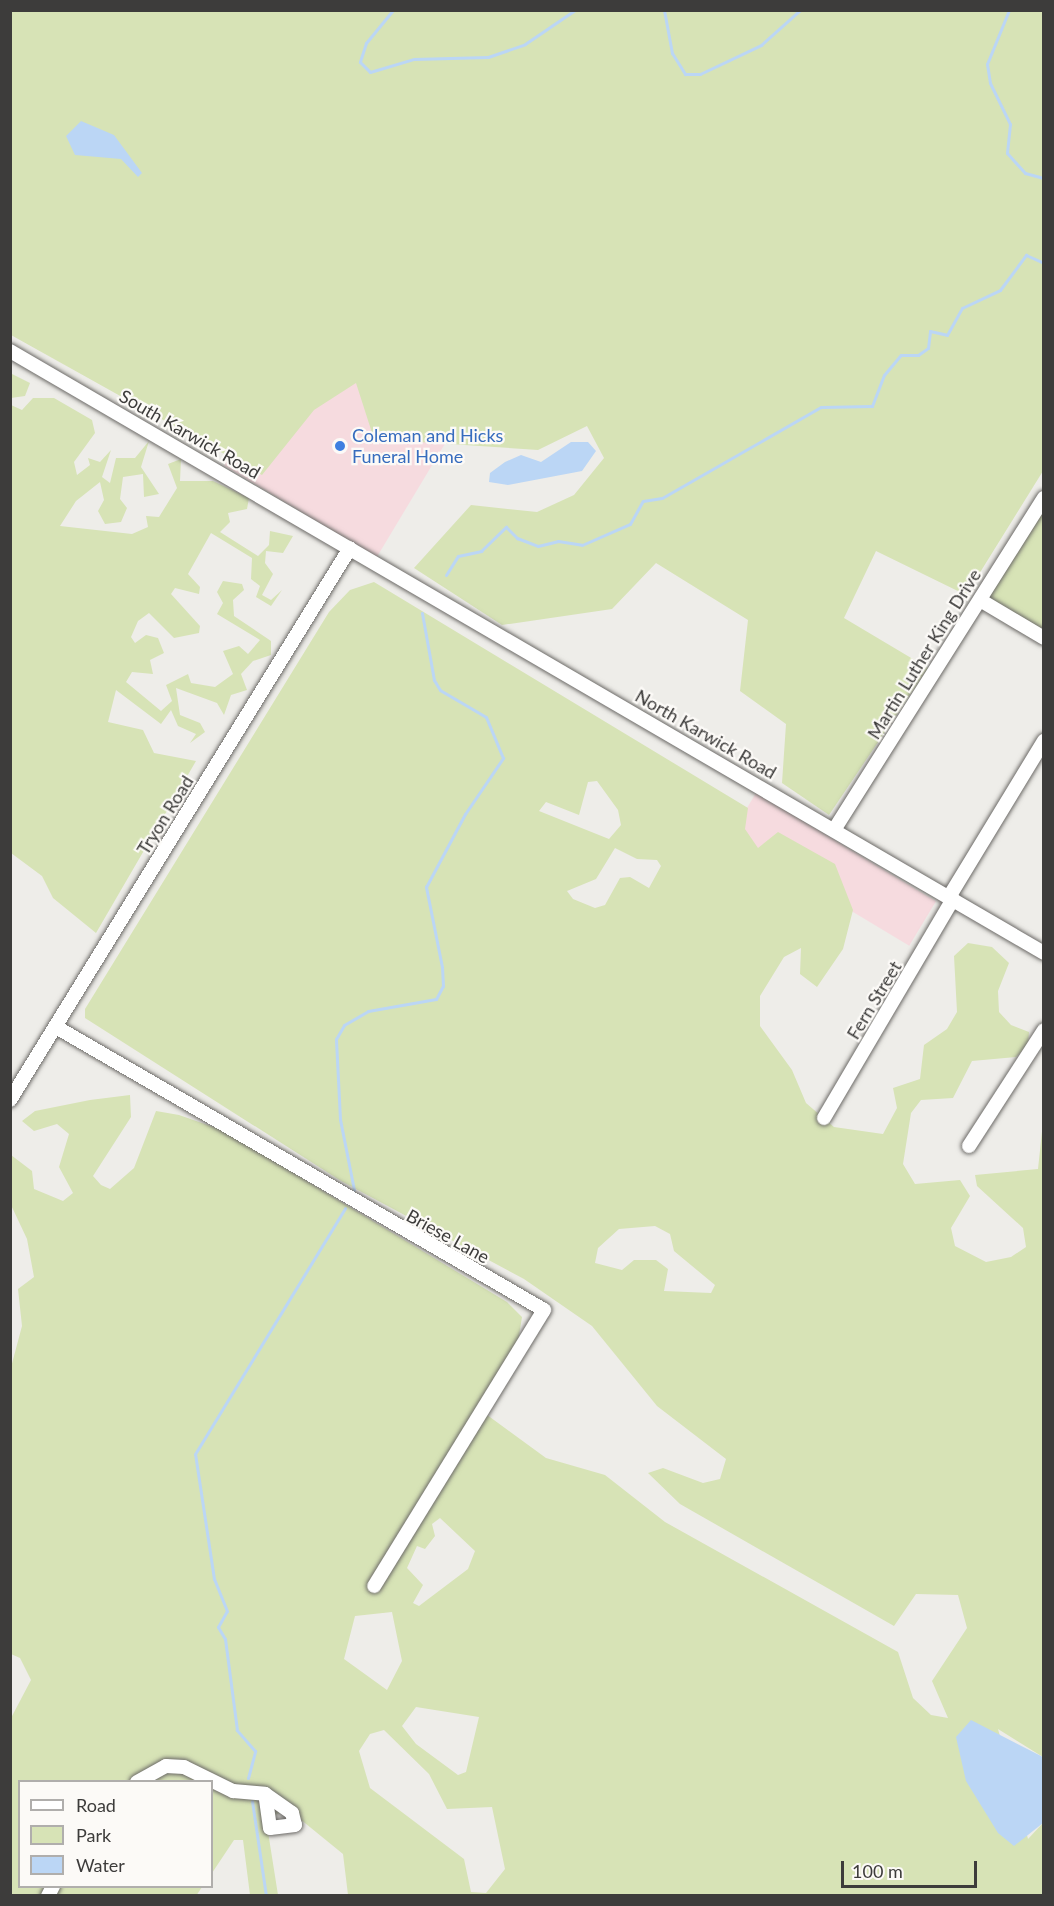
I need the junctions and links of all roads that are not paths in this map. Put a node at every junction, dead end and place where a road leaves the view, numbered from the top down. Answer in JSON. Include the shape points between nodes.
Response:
{"nodes":[{"id":1,"x":10,"y":351,"type":"edge"},
{"id":2,"x":1044,"y":498,"type":"edge"},
{"id":3,"x":350,"y":548,"type":"junction"},
{"id":4,"x":980,"y":600,"type":"junction"},
{"id":5,"x":1044,"y":638,"type":"edge"},
{"id":6,"x":1044,"y":741,"type":"edge"},
{"id":7,"x":834,"y":830,"type":"junction"},
{"id":8,"x":951,"y":898,"type":"junction"},
{"id":9,"x":1044,"y":953,"type":"edge"},
{"id":10,"x":56,"y":1027,"type":"junction"},
{"id":11,"x":1044,"y":1030,"type":"edge"},
{"id":12,"x":10,"y":1100,"type":"edge"},
{"id":13,"x":824,"y":1118,"type":"dead end"},
{"id":14,"x":969,"y":1146,"type":"dead end"},
{"id":15,"x":374,"y":1586,"type":"dead end"},
{"id":16,"x":141,"y":1780,"type":"edge"},
{"id":17,"x":211,"y":1780,"type":"edge"},
{"id":18,"x":213,"y":1781,"type":"edge"},
{"id":19,"x":265,"y":1794,"type":"dead end"}],
"edges":[{"from":1,"to":3,"type":"street","name":"South Karwick Road"},
{"from":2,"to":4,"type":"street","name":"Martin Luther King Drive"},
{"from":3,"to":7,"type":"street","name":"North Karwick Road"},
{"from":3,"to":10,"type":"street","name":"Tryon Road"},
{"from":4,"to":5,"type":"street"},
{"from":4,"to":7,"type":"street","name":"Martin Luther King Drive"},
{"from":6,"to":8,"type":"street","name":"Fern Street"},
{"from":7,"to":8,"type":"street","name":"North Karwick Road"},
{"from":8,"to":9,"type":"street","name":"North Karwick Road"},
{"from":8,"to":13,"type":"street","name":"Fern Street"},
{"from":10,"to":12,"type":"street","name":"Tryon Road"},
{"from":10,"to":15,"type":"street","name":"Briese Lane","via":[[544,1311]]},
{"from":11,"to":14,"type":"street"},
{"from":16,"to":17,"type":"street","via":[[166,1766],[184,1767]]},
{"from":18,"to":19,"type":"street","via":[[233,1791]]}]}
